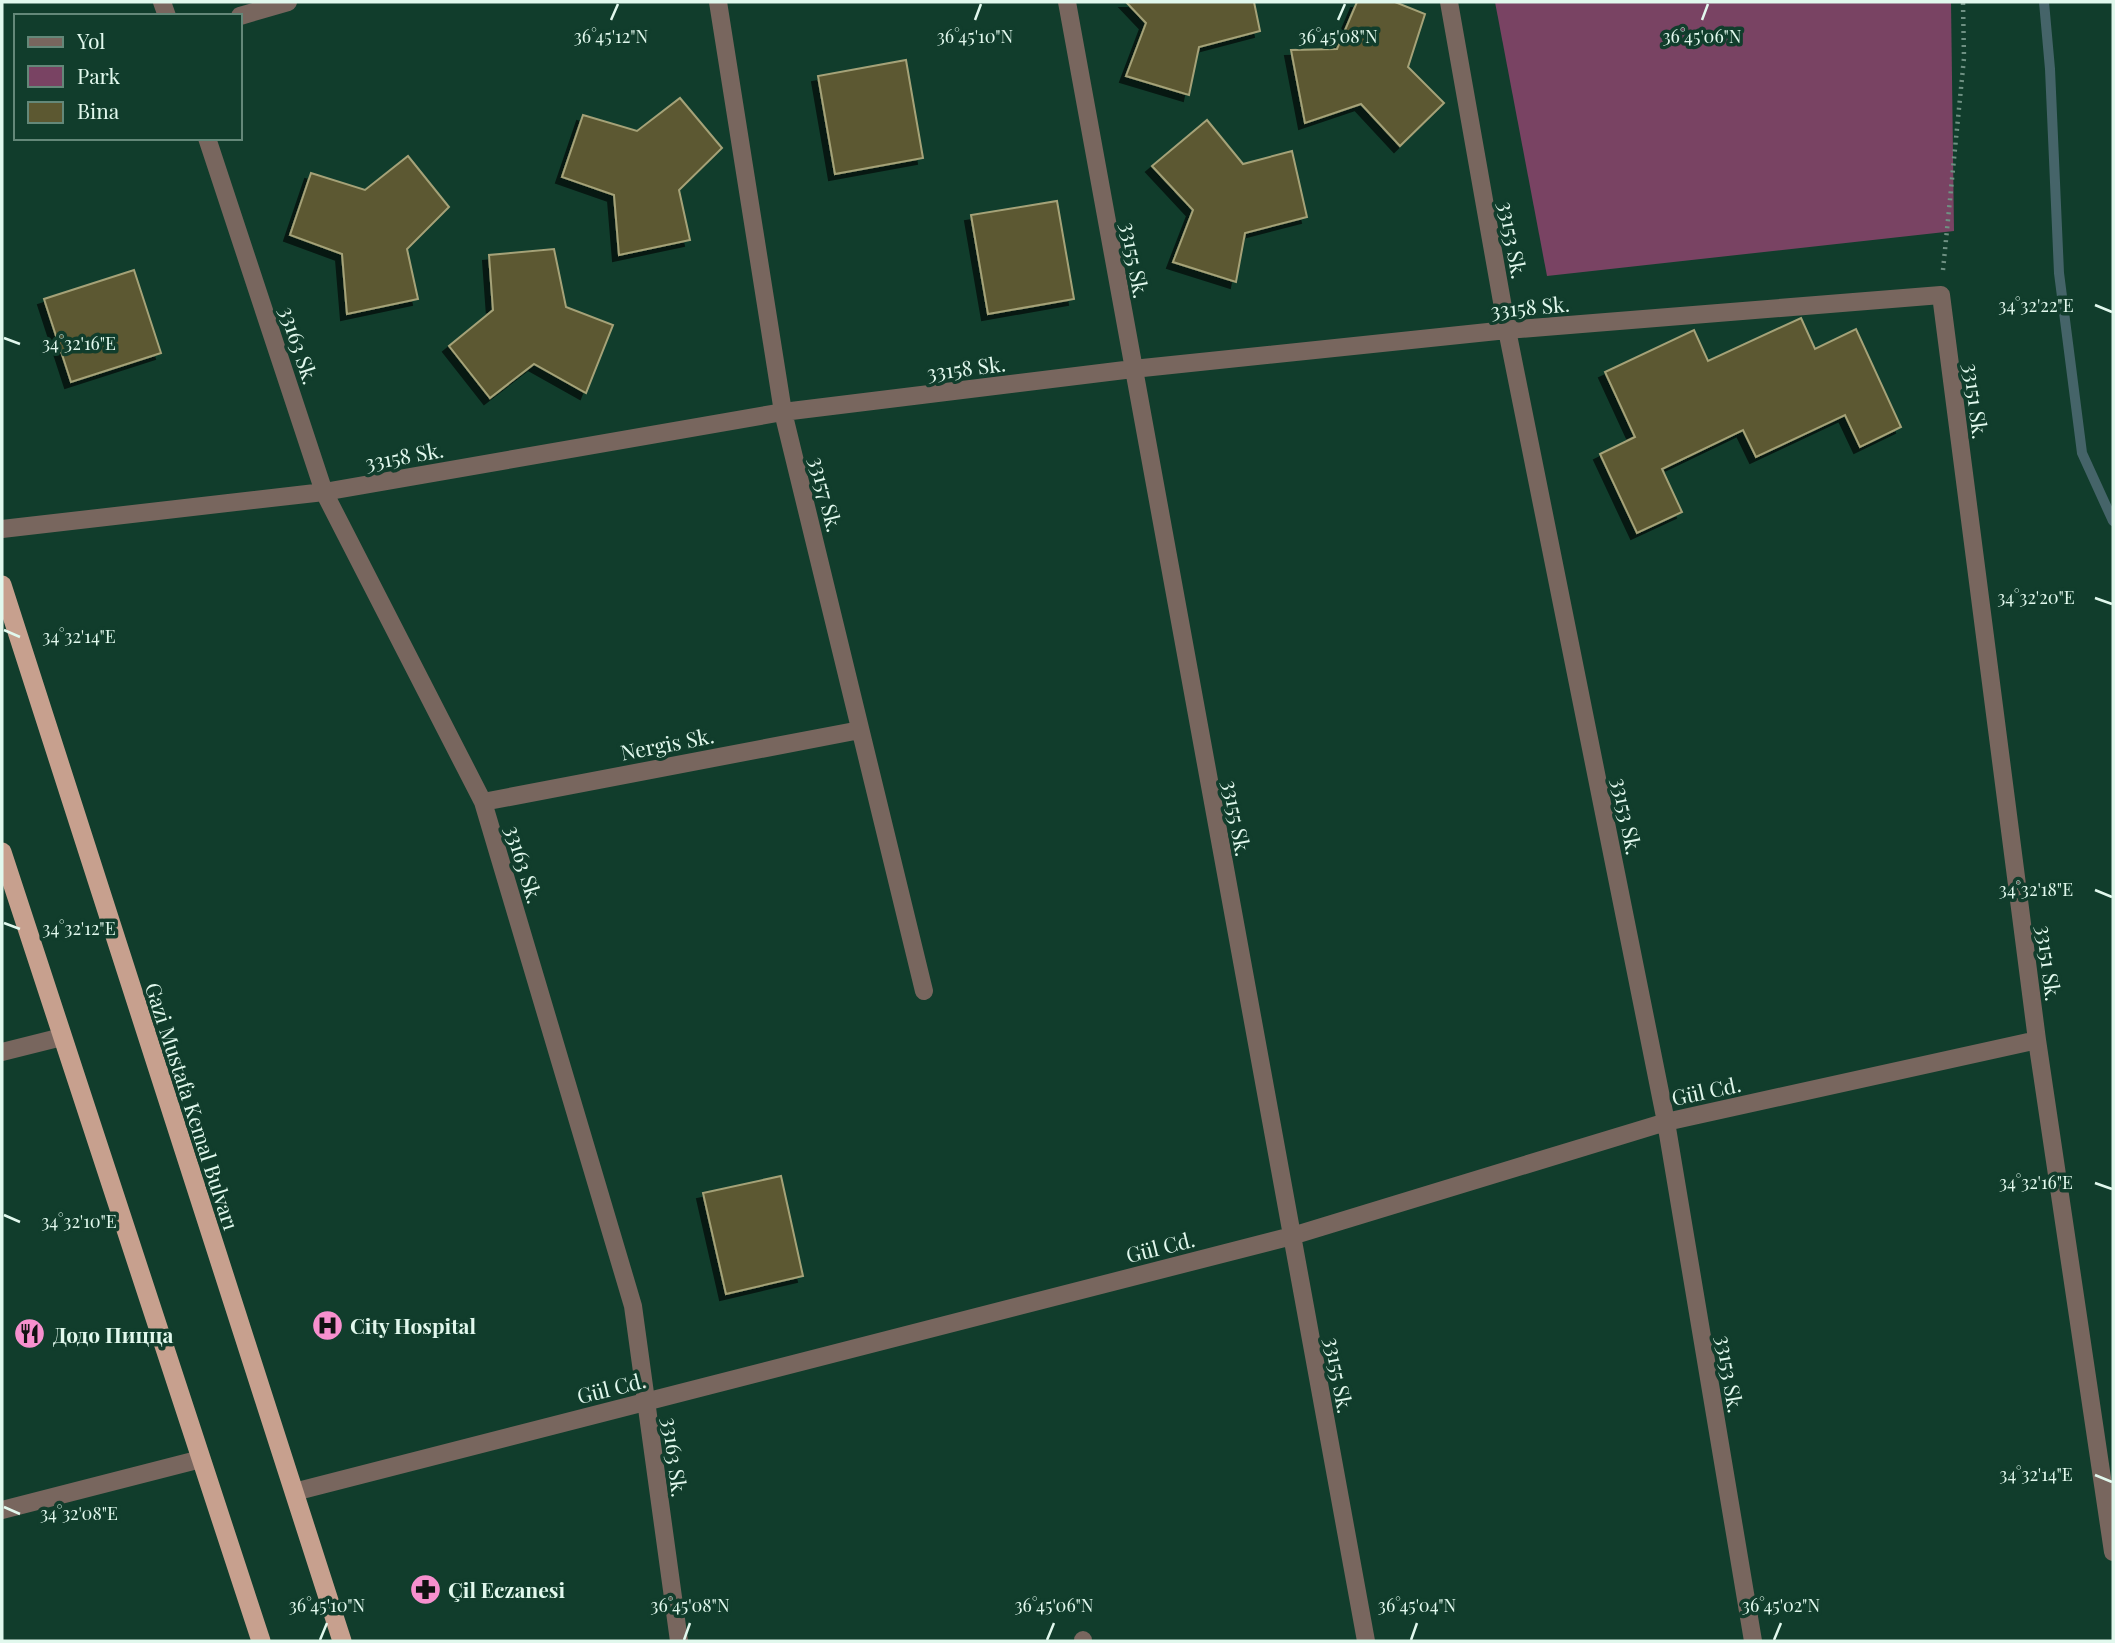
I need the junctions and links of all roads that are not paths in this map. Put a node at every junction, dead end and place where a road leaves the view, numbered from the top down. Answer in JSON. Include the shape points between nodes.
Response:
{"nodes":[{"id":1,"x":288,"y":2,"type":"edge"},
{"id":2,"x":719,"y":2,"type":"edge"},
{"id":3,"x":1067,"y":2,"type":"edge"},
{"id":4,"x":1449,"y":2,"type":"edge"},
{"id":5,"x":242,"y":15,"type":"edge"},
{"id":6,"x":208,"y":140,"type":"edge"},
{"id":7,"x":1941,"y":295,"type":"joint"},
{"id":8,"x":1507,"y":330,"type":"junction"},
{"id":9,"x":1133,"y":369,"type":"junction"},
{"id":10,"x":783,"y":412,"type":"junction"},
{"id":11,"x":324,"y":492,"type":"junction"},
{"id":12,"x":2,"y":529,"type":"edge"},
{"id":13,"x":2,"y":585,"type":"edge"},
{"id":14,"x":860,"y":730,"type":"junction"},
{"id":15,"x":483,"y":802,"type":"junction"},
{"id":16,"x":2,"y":852,"type":"edge"},
{"id":17,"x":924,"y":991,"type":"dead end"},
{"id":18,"x":62,"y":1037,"type":"junction"},
{"id":19,"x":2037,"y":1040,"type":"junction"},
{"id":20,"x":2,"y":1052,"type":"edge"},
{"id":21,"x":1666,"y":1122,"type":"junction"},
{"id":22,"x":1292,"y":1236,"type":"junction"},
{"id":23,"x":646,"y":1401,"type":"junction"},
{"id":24,"x":201,"y":1459,"type":"junction"},
{"id":25,"x":294,"y":1492,"type":"junction"},
{"id":26,"x":2,"y":1510,"type":"edge"},
{"id":27,"x":2113,"y":1552,"type":"edge"},
{"id":28,"x":261,"y":1641,"type":"edge"},
{"id":29,"x":342,"y":1641,"type":"edge"},
{"id":30,"x":679,"y":1641,"type":"edge"},
{"id":31,"x":1366,"y":1641,"type":"edge"},
{"id":32,"x":1753,"y":1641,"type":"edge"}],
"edges":[{"from":1,"to":5,"type":"street"},
{"from":2,"to":10,"type":"street","name":"33157 Sk."},
{"from":3,"to":9,"type":"street","name":"33155 Sk."},
{"from":4,"to":8,"type":"street","name":"33153 Sk."},
{"from":6,"to":11,"type":"street","name":"33163 Sk."},
{"from":7,"to":8,"type":"street","name":"33158 Sk."},
{"from":7,"to":19,"type":"street","name":"33151 Sk."},
{"from":8,"to":9,"type":"street","name":"33158 Sk."},
{"from":8,"to":21,"type":"street","name":"33153 Sk."},
{"from":9,"to":10,"type":"street","name":"33158 Sk."},
{"from":9,"to":22,"type":"street","name":"33155 Sk."},
{"from":10,"to":11,"type":"street","name":"33158 Sk."},
{"from":10,"to":14,"type":"street","name":"33157 Sk."},
{"from":11,"to":12,"type":"street","name":"33158 Sk."},
{"from":11,"to":15,"type":"street","name":"33163 Sk."},
{"from":13,"to":25,"type":"highway","name":"Gazi Mustafa Kemal Bulvarı"},
{"from":14,"to":15,"type":"street","name":"Nergis Sk."},
{"from":14,"to":17,"type":"street","name":"33157 Sk."},
{"from":15,"to":23,"type":"street","name":"33163 Sk.","via":[[634,1306]]},
{"from":16,"to":18,"type":"highway"},
{"from":18,"to":20,"type":"street"},
{"from":18,"to":24,"type":"highway"},
{"from":19,"to":21,"type":"street","name":"Gül Cd."},
{"from":19,"to":27,"type":"street","name":"33151 Sk."},
{"from":21,"to":22,"type":"street","name":"Gül Cd."},
{"from":21,"to":32,"type":"street","name":"33153 Sk."},
{"from":22,"to":23,"type":"street","name":"Gül Cd."},
{"from":22,"to":31,"type":"street","name":"33155 Sk."},
{"from":23,"to":25,"type":"street","name":"Gül Cd."},
{"from":23,"to":30,"type":"street","name":"33163 Sk."},
{"from":24,"to":26,"type":"street"},
{"from":24,"to":28,"type":"highway"},
{"from":25,"to":29,"type":"highway","name":"Gazi Mustafa Kemal Bulvarı"}]}
